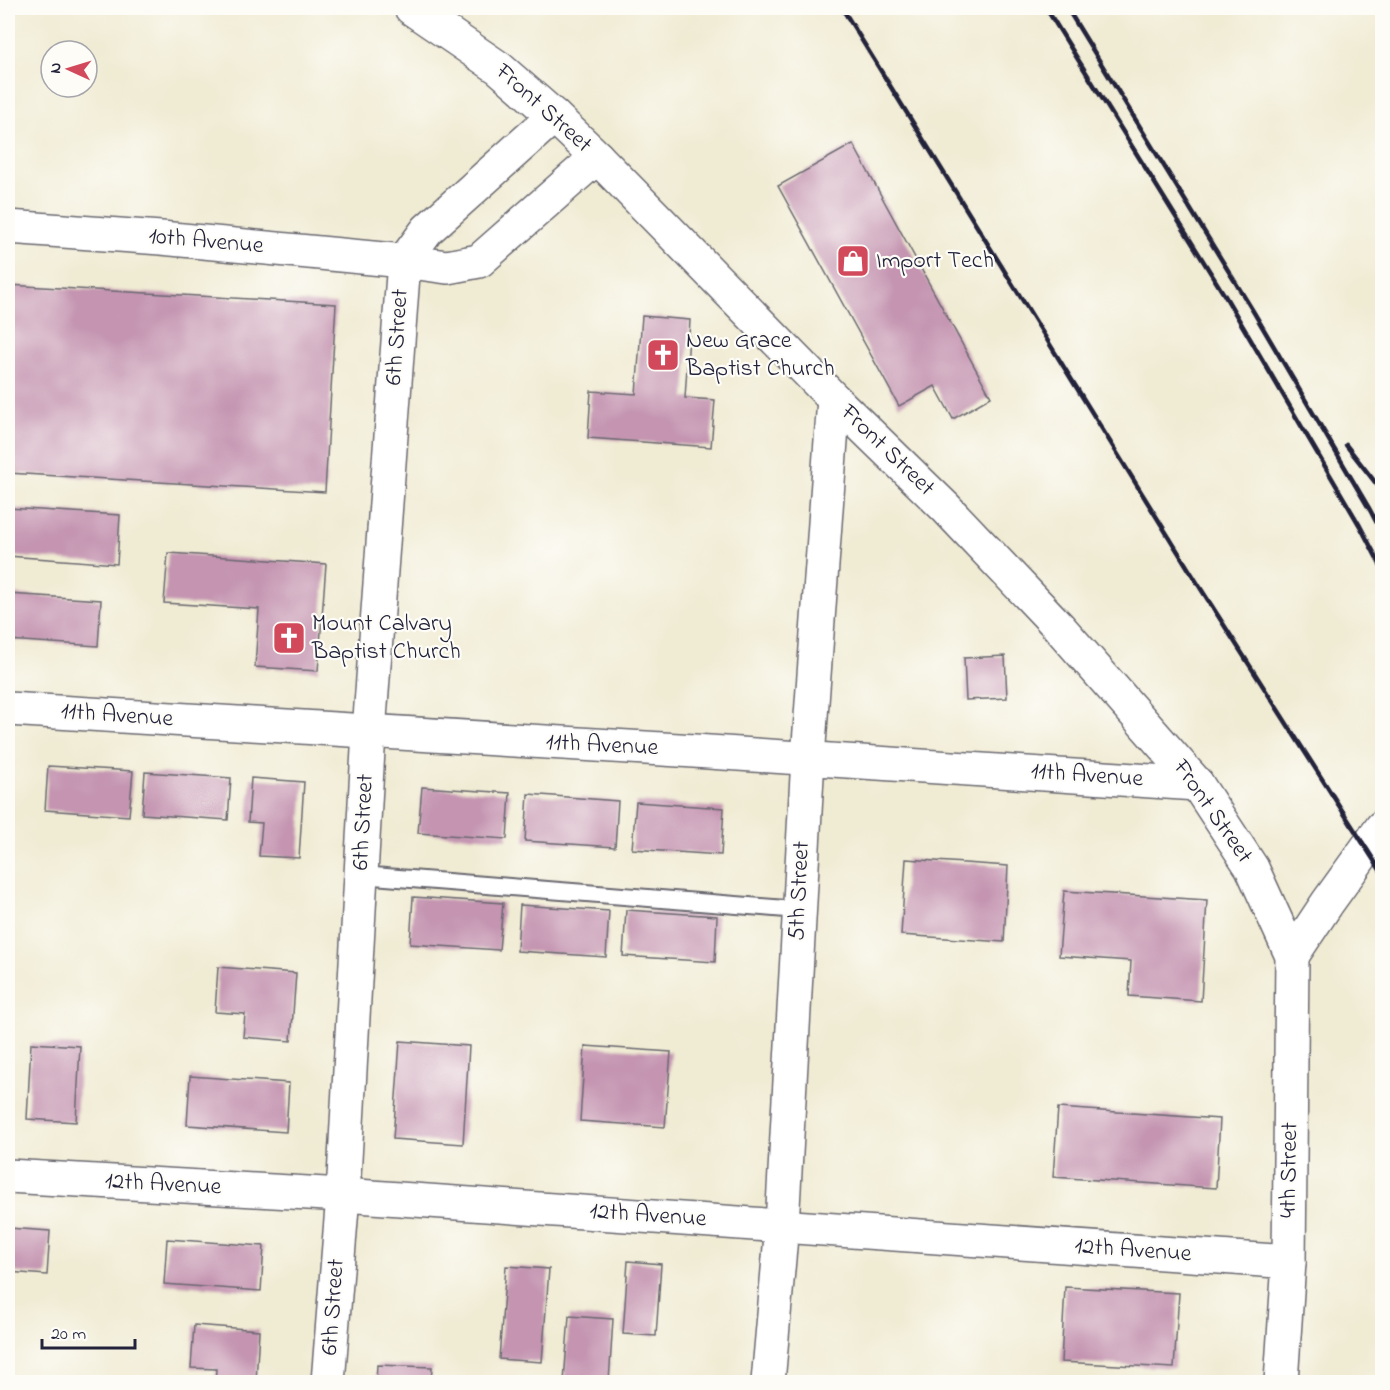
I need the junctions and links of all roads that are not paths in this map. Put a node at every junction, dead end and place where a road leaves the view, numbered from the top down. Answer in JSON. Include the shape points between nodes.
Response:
{"nodes":[{"id":1,"x":411,"y":8,"type":"edge"},
{"id":2,"x":554,"y":116,"type":"junction"},
{"id":3,"x":597,"y":157,"type":"junction"},
{"id":4,"x":8,"y":227,"type":"edge"},
{"id":5,"x":404,"y":261,"type":"junction"},
{"id":6,"x":834,"y":399,"type":"junction"},
{"id":7,"x":8,"y":709,"type":"edge"},
{"id":8,"x":369,"y":732,"type":"junction"},
{"id":9,"x":808,"y":758,"type":"junction"},
{"id":10,"x":1197,"y":784,"type":"junction"},
{"id":11,"x":1383,"y":827,"type":"edge"},
{"id":12,"x":361,"y":875,"type":"junction"},
{"id":13,"x":799,"y":910,"type":"junction"},
{"id":14,"x":1292,"y":956,"type":"junction"},
{"id":15,"x":8,"y":1176,"type":"edge"},
{"id":16,"x":343,"y":1195,"type":"junction"},
{"id":17,"x":782,"y":1226,"type":"junction"},
{"id":18,"x":1289,"y":1262,"type":"junction"},
{"id":19,"x":328,"y":1383,"type":"edge"},
{"id":20,"x":768,"y":1383,"type":"edge"},
{"id":21,"x":1281,"y":1383,"type":"edge"}],
"edges":[{"from":1,"to":2,"type":"street","name":"Front Street","via":[[499,68]]},
{"from":2,"to":3,"type":"street","name":"Front Street"},
{"from":2,"to":5,"type":"street","via":[[427,230]]},
{"from":3,"to":5,"type":"street","name":"10th Avenue","via":[[479,261],[447,267]]},
{"from":3,"to":6,"type":"street","name":"Front Street"},
{"from":4,"to":5,"type":"street","name":"10th Avenue"},
{"from":5,"to":8,"type":"street","name":"6th Street"},
{"from":6,"to":9,"type":"street","name":"5th Street"},
{"from":6,"to":10,"type":"street","name":"Front Street","via":[[946,508],[1059,627]]},
{"from":7,"to":8,"type":"street","name":"11th Avenue"},
{"from":8,"to":9,"type":"street","name":"11th Avenue"},
{"from":8,"to":12,"type":"street","name":"6th Street"},
{"from":9,"to":10,"type":"street","name":"11th Avenue"},
{"from":9,"to":13,"type":"street","name":"5th Street"},
{"from":10,"to":14,"type":"street","name":"Front Street","via":[[1252,868]]},
{"from":11,"to":14,"type":"street"},
{"from":12,"to":13,"type":"lane"},
{"from":12,"to":16,"type":"street","name":"6th Street"},
{"from":13,"to":17,"type":"street","name":"5th Street"},
{"from":14,"to":18,"type":"street","name":"4th Street"},
{"from":15,"to":16,"type":"street","name":"12th Avenue"},
{"from":16,"to":17,"type":"street","name":"12th Avenue"},
{"from":16,"to":19,"type":"street","name":"6th Street"},
{"from":17,"to":18,"type":"street","name":"12th Avenue"},
{"from":17,"to":20,"type":"street","name":"5th Street"},
{"from":18,"to":21,"type":"street","name":"4th Street"}]}
